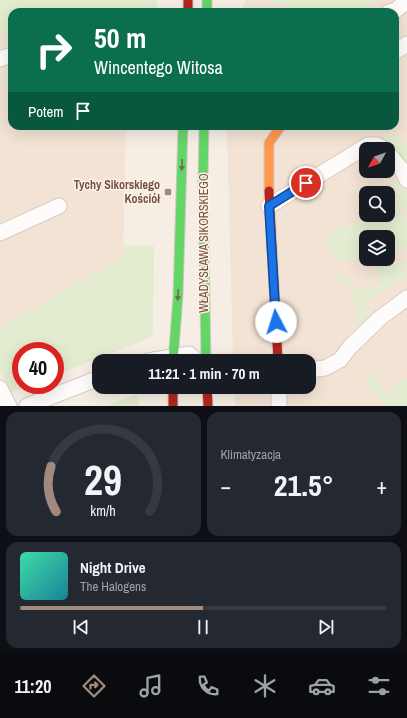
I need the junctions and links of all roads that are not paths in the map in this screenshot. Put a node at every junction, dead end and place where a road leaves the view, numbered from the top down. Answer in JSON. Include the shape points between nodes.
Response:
{"nodes":[{"id":1,"x":407,"y":1,"type":"edge"},
{"id":2,"x":398,"y":8,"type":"edge"},
{"id":3,"x":183,"y":130,"type":"edge"},
{"id":4,"x":204,"y":130,"type":"edge"},
{"id":5,"x":278,"y":130,"type":"edge"},
{"id":6,"x":359,"y":151,"type":"edge"},
{"id":7,"x":395,"y":162,"type":"edge"},
{"id":8,"x":407,"y":180,"type":"edge"},
{"id":9,"x":59,"y":206,"type":"dead end"},
{"id":10,"x":269,"y":206,"type":"junction"},
{"id":11,"x":0,"y":232,"type":"edge"},
{"id":12,"x":407,"y":298,"type":"edge"},
{"id":13,"x":173,"y":354,"type":"edge"},
{"id":14,"x":206,"y":354,"type":"edge"},
{"id":15,"x":278,"y":354,"type":"edge"},
{"id":16,"x":316,"y":369,"type":"edge"},
{"id":17,"x":92,"y":381,"type":"edge"},
{"id":18,"x":0,"y":388,"type":"edge"},
{"id":19,"x":173,"y":394,"type":"edge"},
{"id":20,"x":207,"y":394,"type":"edge"},
{"id":21,"x":279,"y":394,"type":"edge"},
{"id":22,"x":9,"y":406,"type":"edge"},
{"id":23,"x":27,"y":406,"type":"edge"},
{"id":24,"x":173,"y":406,"type":"edge"},
{"id":25,"x":208,"y":406,"type":"edge"},
{"id":26,"x":280,"y":406,"type":"edge"}],
"edges":[{"from":1,"to":2,"type":"street"},
{"from":3,"to":13,"type":"street","name":"WŁADYSŁAWA SIKORSKIEGO","one_way":true,"via":[[178,296]]},
{"from":4,"to":14,"type":"street","name":"WŁADYSŁAWA SIKORSKIEGO"},
{"from":5,"to":10,"type":"street","via":[[269,143]]},
{"from":6,"to":10,"type":"street"},
{"from":7,"to":8,"type":"street"},
{"from":9,"to":11,"type":"street"},
{"from":10,"to":15,"type":"street"},
{"from":12,"to":16,"type":"street","via":[[380,318],[340,360],[325,368]]},
{"from":17,"to":23,"type":"street"},
{"from":18,"to":22,"type":"street"},
{"from":19,"to":24,"type":"street"},
{"from":20,"to":25,"type":"street"},
{"from":21,"to":26,"type":"street"}]}
